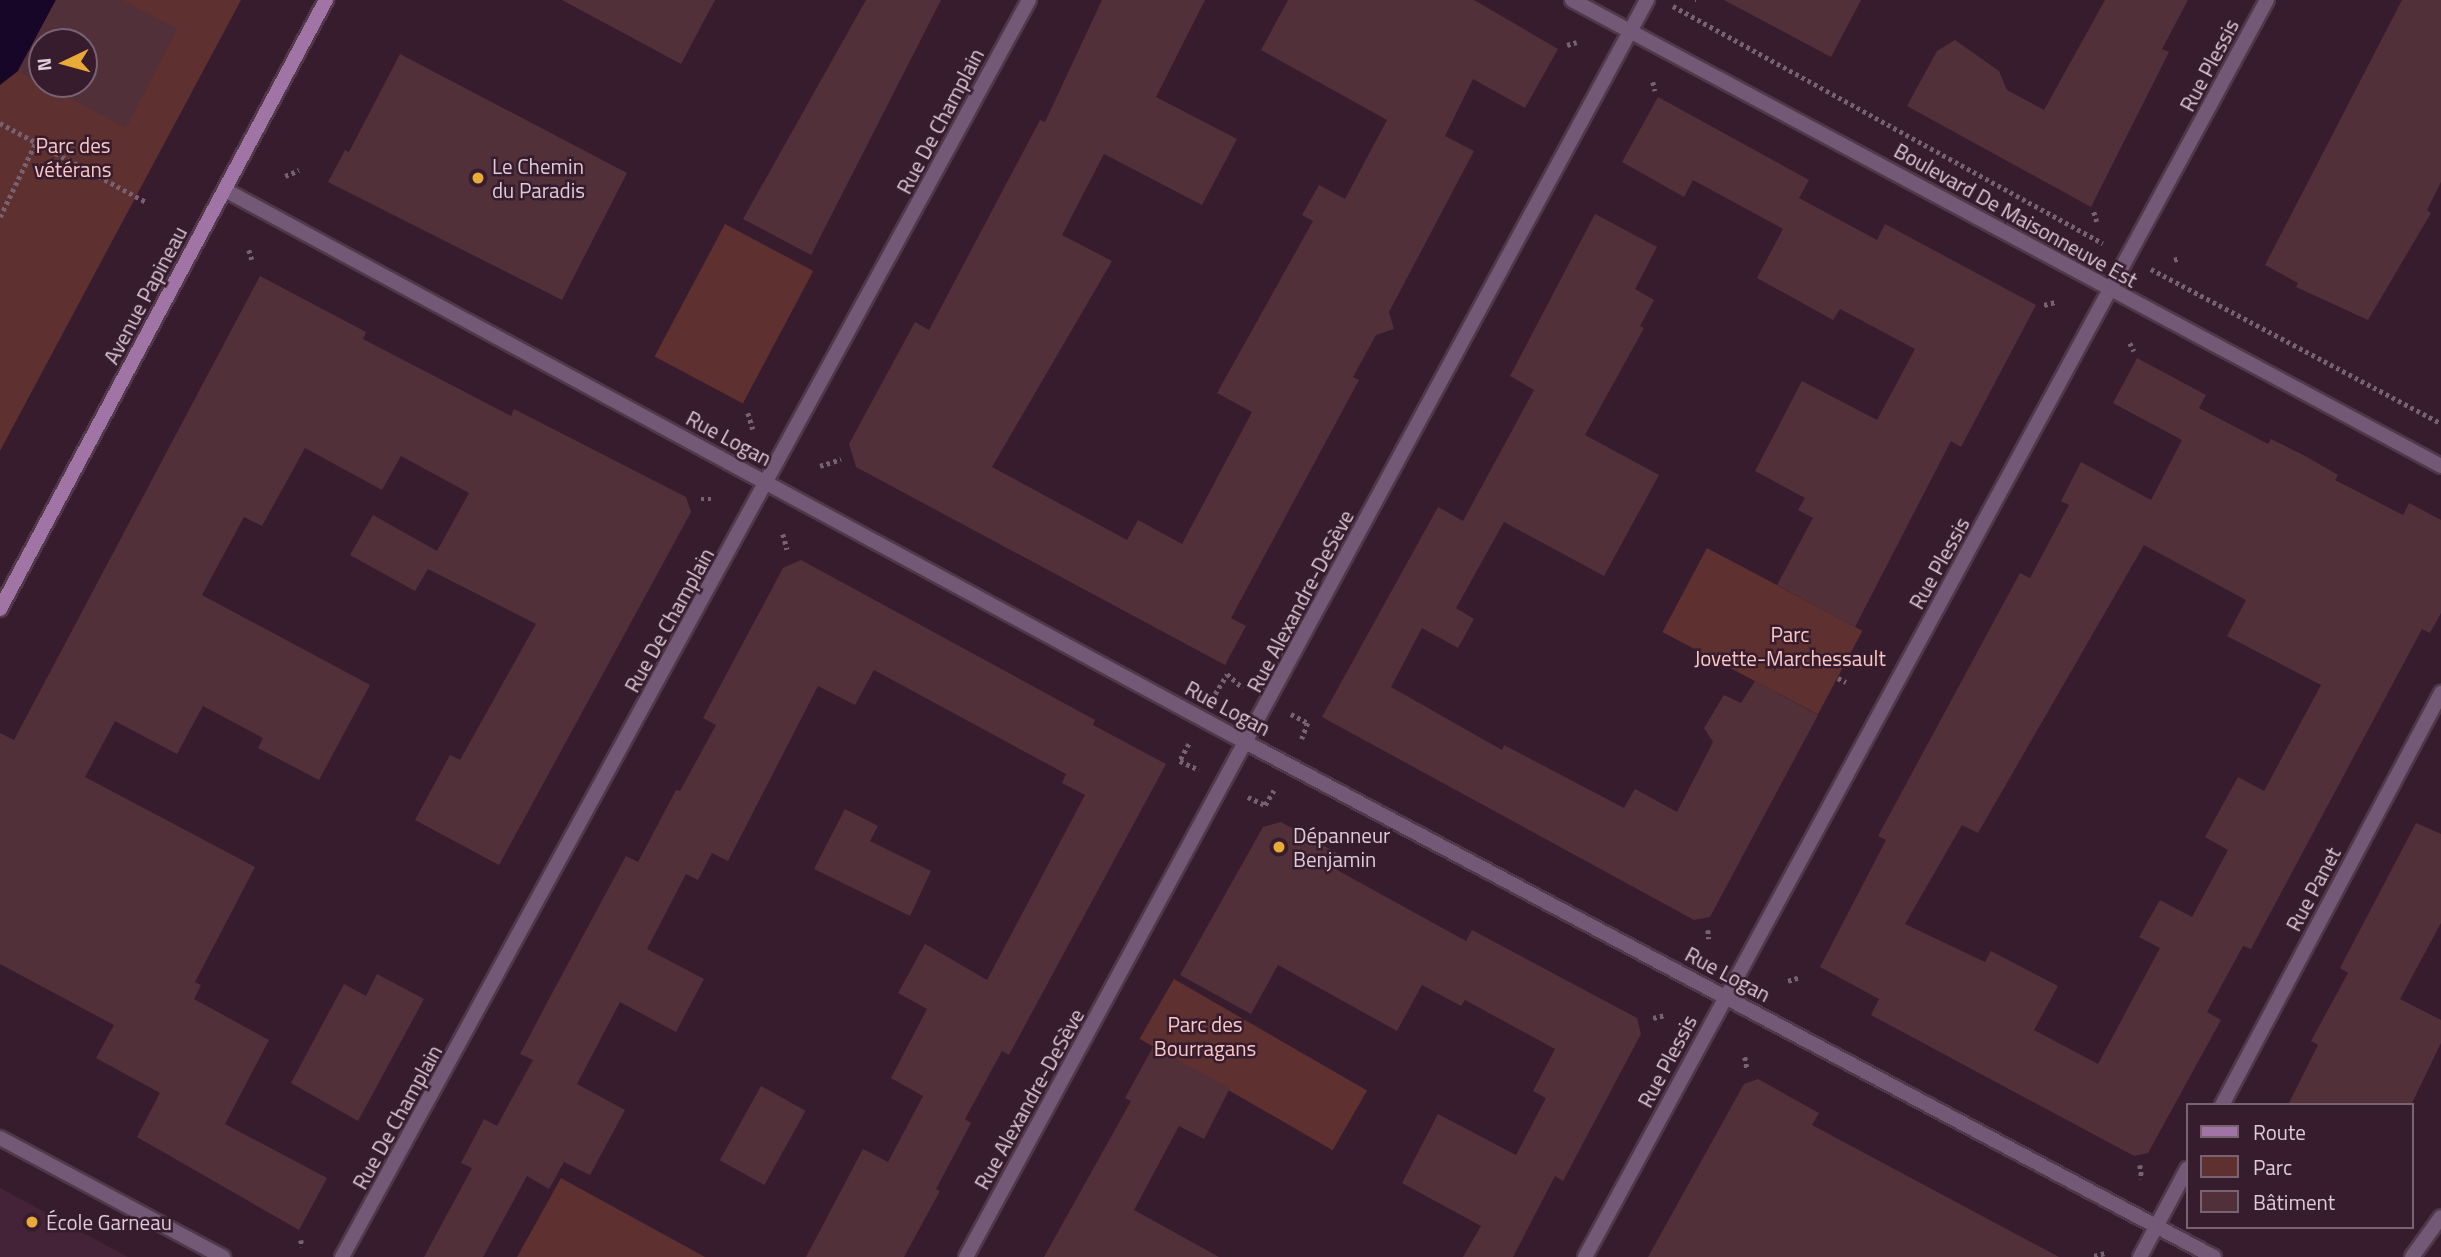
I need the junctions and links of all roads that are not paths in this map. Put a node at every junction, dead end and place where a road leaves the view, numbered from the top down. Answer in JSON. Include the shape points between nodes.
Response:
{"nodes":[{"id":1,"x":326,"y":0,"type":"edge"},
{"id":2,"x":1029,"y":0,"type":"edge"},
{"id":3,"x":1572,"y":0,"type":"edge"},
{"id":4,"x":1647,"y":0,"type":"edge"},
{"id":5,"x":2267,"y":0,"type":"edge"},
{"id":6,"x":1631,"y":32,"type":"junction"},
{"id":7,"x":225,"y":190,"type":"junction"},
{"id":8,"x":2112,"y":292,"type":"junction"},
{"id":9,"x":2441,"y":466,"type":"edge"},
{"id":10,"x":768,"y":483,"type":"junction"},
{"id":11,"x":0,"y":608,"type":"edge"},
{"id":12,"x":2441,"y":693,"type":"edge"},
{"id":13,"x":1247,"y":743,"type":"junction"},
{"id":14,"x":1726,"y":996,"type":"junction"},
{"id":15,"x":2223,"y":1103,"type":"edge"},
{"id":16,"x":0,"y":1138,"type":"edge"},
{"id":17,"x":2186,"y":1171,"type":"edge"},
{"id":18,"x":2441,"y":1217,"type":"edge"},
{"id":19,"x":2156,"y":1227,"type":"junction"},
{"id":20,"x":223,"y":1257,"type":"edge"},
{"id":21,"x":342,"y":1257,"type":"edge"},
{"id":22,"x":966,"y":1257,"type":"edge"},
{"id":23,"x":1585,"y":1257,"type":"edge"},
{"id":24,"x":2140,"y":1257,"type":"edge"},
{"id":25,"x":2214,"y":1257,"type":"edge"},
{"id":26,"x":2412,"y":1257,"type":"edge"}],
"edges":[{"from":1,"to":7,"type":"main road","name":"Avenue Papineau"},
{"from":2,"to":10,"type":"street","name":"Rue De Champlain"},
{"from":3,"to":6,"type":"street","name":"Boulevard De Maisonneuve Est"},
{"from":4,"to":6,"type":"street","name":"Rue Alexandre-DeSève"},
{"from":5,"to":8,"type":"street","name":"Rue Plessis"},
{"from":6,"to":8,"type":"street","name":"Boulevard De Maisonneuve Est"},
{"from":6,"to":13,"type":"street","name":"Rue Alexandre-DeSève"},
{"from":7,"to":10,"type":"street","name":"Rue Logan"},
{"from":7,"to":11,"type":"main road","name":"Avenue Papineau"},
{"from":8,"to":9,"type":"street","name":"Boulevard De Maisonneuve Est"},
{"from":8,"to":14,"type":"street","name":"Rue Plessis"},
{"from":10,"to":13,"type":"street","name":"Rue Logan"},
{"from":10,"to":21,"type":"street","name":"Rue De Champlain"},
{"from":12,"to":15,"type":"street","name":"Rue Panet"},
{"from":13,"to":14,"type":"street","name":"Rue Logan"},
{"from":13,"to":22,"type":"street","name":"Rue Alexandre-DeSève"},
{"from":14,"to":19,"type":"street","name":"Rue Logan"},
{"from":14,"to":23,"type":"street","name":"Rue Plessis"},
{"from":16,"to":20,"type":"street"},
{"from":17,"to":19,"type":"street"},
{"from":18,"to":26,"type":"street"},
{"from":19,"to":24,"type":"street"},
{"from":19,"to":25,"type":"street","name":"Rue Logan"}]}
